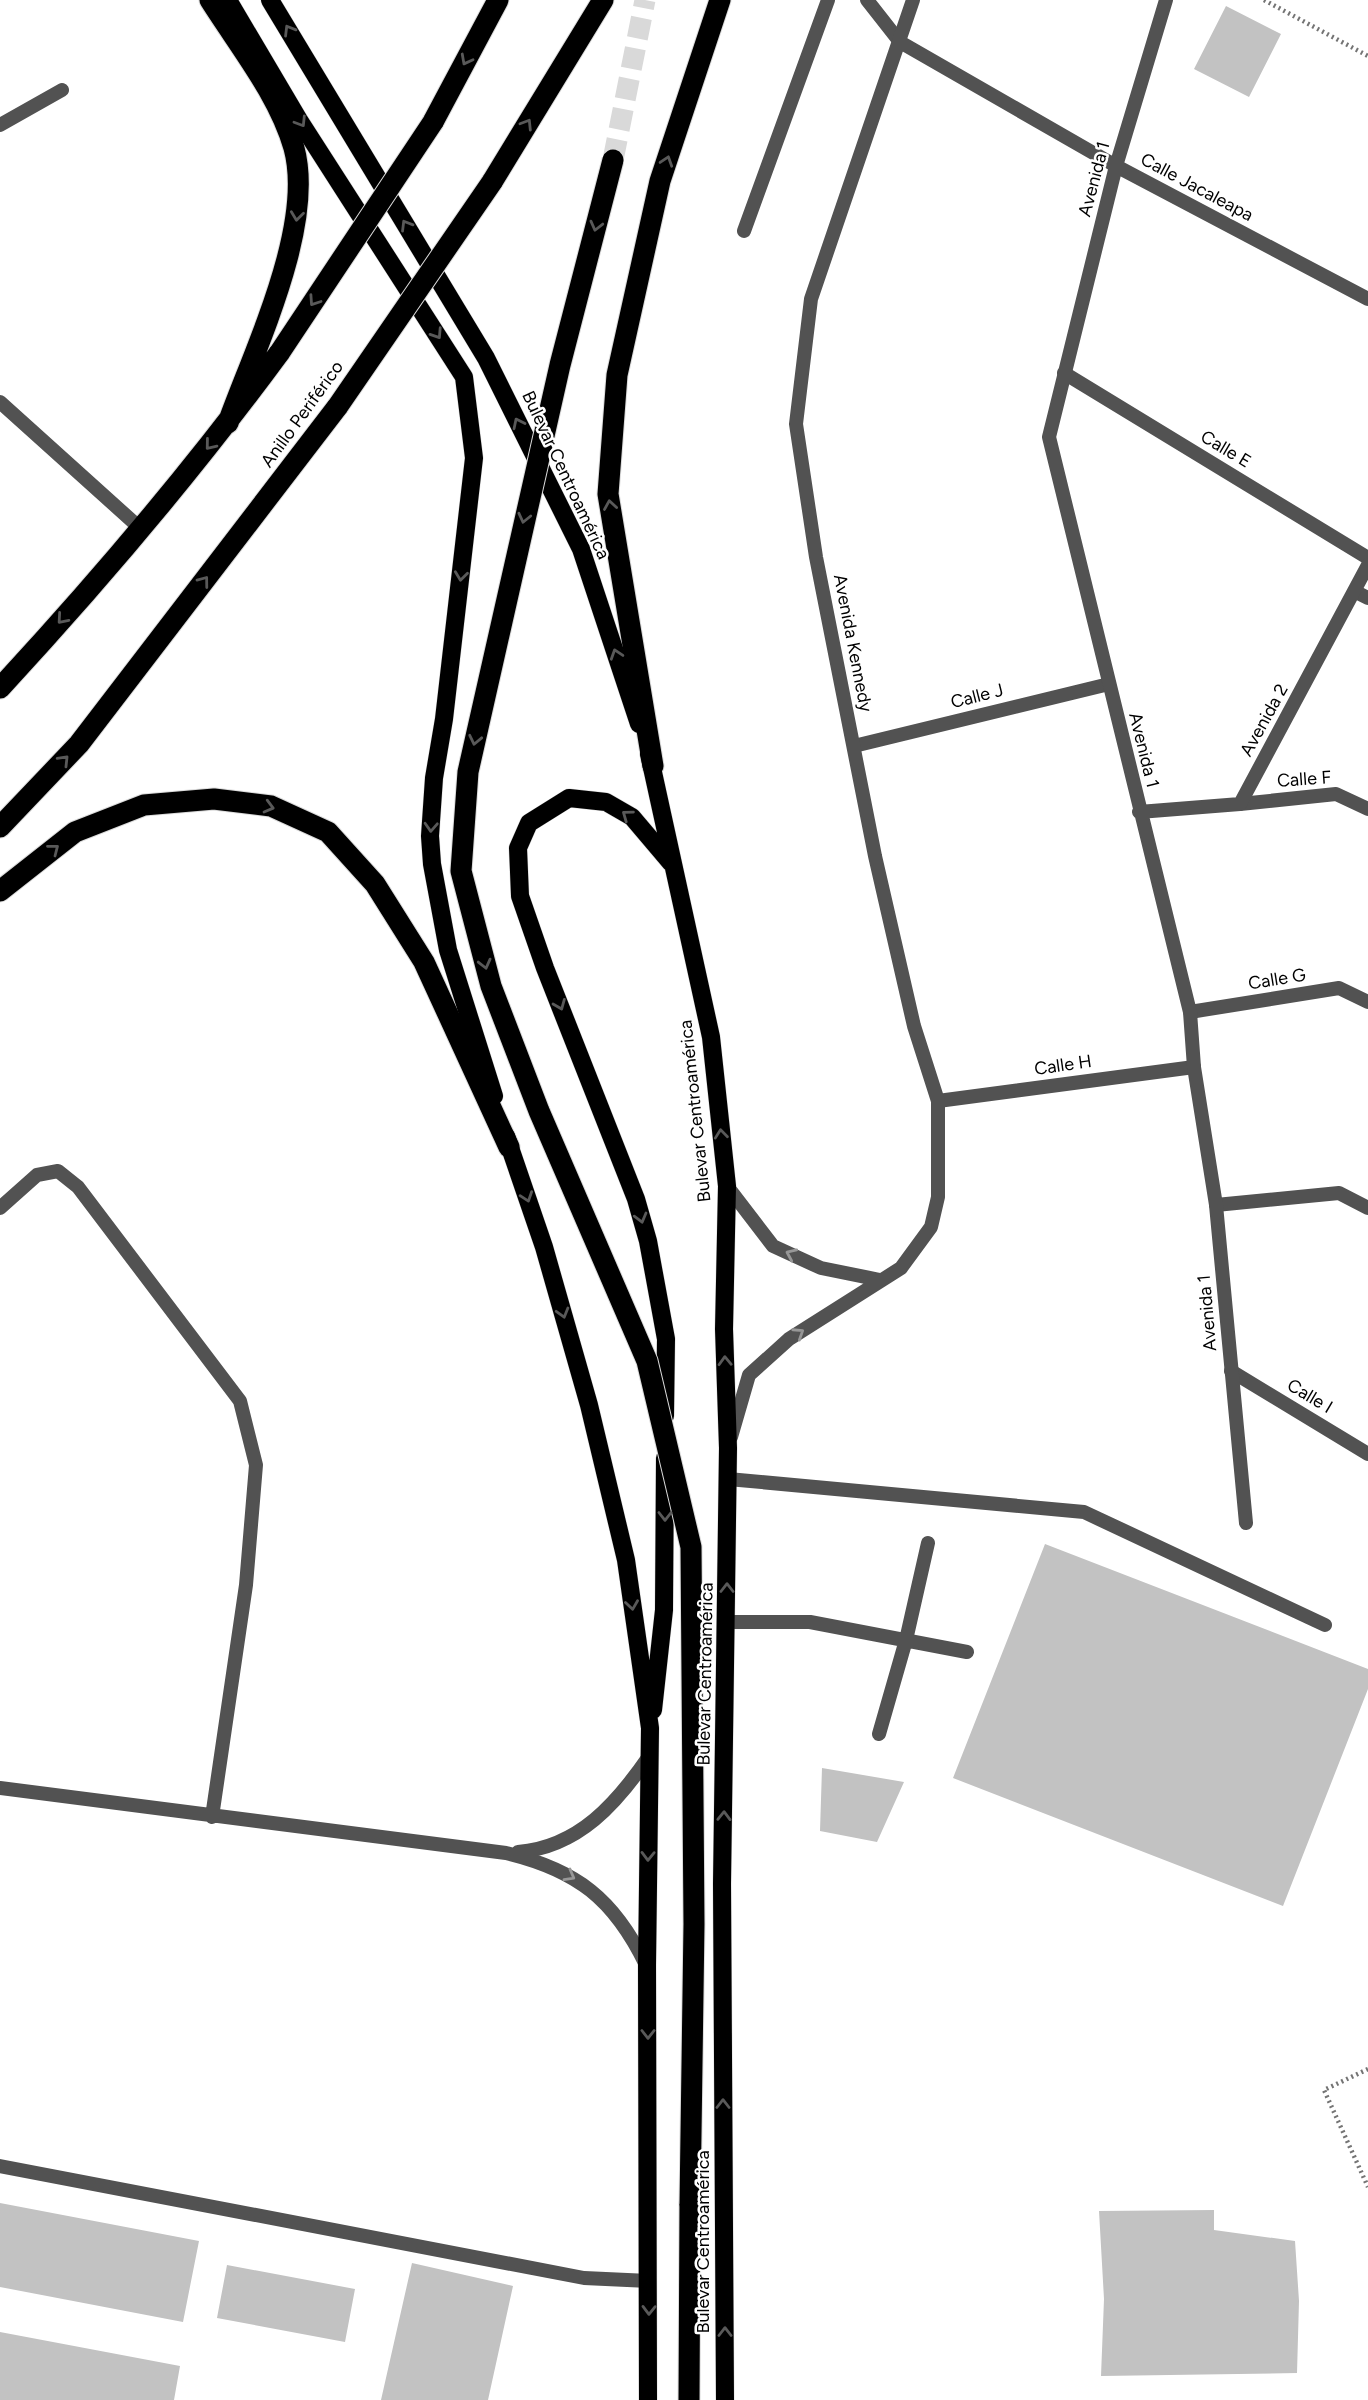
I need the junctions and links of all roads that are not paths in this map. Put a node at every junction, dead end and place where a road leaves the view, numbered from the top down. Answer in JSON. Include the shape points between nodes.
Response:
{"nodes":[{"id":1,"x":210,"y":0,"type":"edge"},
{"id":2,"x":228,"y":0,"type":"edge"},
{"id":3,"x":270,"y":0,"type":"edge"},
{"id":4,"x":498,"y":0,"type":"edge"},
{"id":5,"x":603,"y":0,"type":"edge"},
{"id":6,"x":720,"y":0,"type":"edge"},
{"id":7,"x":828,"y":0,"type":"edge"},
{"id":8,"x":867,"y":0,"type":"edge"},
{"id":9,"x":913,"y":0,"type":"edge"},
{"id":10,"x":1166,"y":0,"type":"edge"},
{"id":11,"x":900,"y":42,"type":"junction"},
{"id":12,"x":62,"y":90,"type":"dead end"},
{"id":13,"x":0,"y":125,"type":"edge"},
{"id":14,"x":613,"y":160,"type":"tunnel mouth"},
{"id":15,"x":1116,"y":166,"type":"junction"},
{"id":16,"x":744,"y":231,"type":"dead end"},
{"id":17,"x":1368,"y":299,"type":"edge"},
{"id":18,"x":1064,"y":373,"type":"junction"},
{"id":19,"x":0,"y":402,"type":"edge"},
{"id":20,"x":228,"y":423,"type":"junction"},
{"id":21,"x":141,"y":529,"type":"junction"},
{"id":22,"x":1368,"y":558,"type":"edge"},
{"id":23,"x":1368,"y":565,"type":"edge"},
{"id":24,"x":1362,"y":595,"type":"edge"},
{"id":25,"x":1109,"y":684,"type":"junction"},
{"id":26,"x":0,"y":688,"type":"edge"},
{"id":27,"x":854,"y":746,"type":"junction"},
{"id":28,"x":653,"y":766,"type":"junction"},
{"id":29,"x":1240,"y":804,"type":"junction"},
{"id":30,"x":1368,"y":808,"type":"edge"},
{"id":31,"x":1139,"y":812,"type":"junction"},
{"id":32,"x":0,"y":827,"type":"edge"},
{"id":33,"x":673,"y":865,"type":"junction"},
{"id":34,"x":0,"y":891,"type":"edge"},
{"id":35,"x":1368,"y":1002,"type":"edge"},
{"id":36,"x":1189,"y":1012,"type":"junction"},
{"id":37,"x":1194,"y":1067,"type":"junction"},
{"id":38,"x":938,"y":1101,"type":"junction"},
{"id":39,"x":509,"y":1147,"type":"junction"},
{"id":40,"x":727,"y":1186,"type":"junction"},
{"id":41,"x":1216,"y":1205,"type":"junction"},
{"id":42,"x":0,"y":1208,"type":"edge"},
{"id":43,"x":1368,"y":1208,"type":"edge"},
{"id":44,"x":880,"y":1280,"type":"junction"},
{"id":45,"x":1231,"y":1371,"type":"junction"},
{"id":46,"x":728,"y":1448,"type":"junction"},
{"id":47,"x":1368,"y":1454,"type":"edge"},
{"id":48,"x":727,"y":1479,"type":"junction"},
{"id":49,"x":1246,"y":1523,"type":"dead end"},
{"id":50,"x":928,"y":1543,"type":"dead end"},
{"id":51,"x":727,"y":1622,"type":"junction"},
{"id":52,"x":1325,"y":1625,"type":"dead end"},
{"id":53,"x":906,"y":1640,"type":"junction"},
{"id":54,"x":967,"y":1652,"type":"dead end"},
{"id":55,"x":650,"y":1728,"type":"junction"},
{"id":56,"x":879,"y":1734,"type":"dead end"},
{"id":57,"x":650,"y":1755,"type":"junction"},
{"id":58,"x":0,"y":1788,"type":"edge"},
{"id":59,"x":212,"y":1817,"type":"junction"},
{"id":60,"x":506,"y":1853,"type":"junction"},
{"id":61,"x":647,"y":1965,"type":"junction"},
{"id":62,"x":0,"y":2166,"type":"edge"},
{"id":63,"x":649,"y":2281,"type":"junction"},
{"id":64,"x":648,"y":2379,"type":"junction"},
{"id":65,"x":640,"y":2400,"type":"edge"},
{"id":66,"x":648,"y":2400,"type":"edge"},
{"id":67,"x":689,"y":2400,"type":"edge"},
{"id":68,"x":725,"y":2400,"type":"edge"}],
"edges":[{"from":1,"to":20,"type":"highway","one_way":true,"via":[[278,109],[294,147],[299,176],[291,249]]},
{"from":2,"to":39,"type":"main road","one_way":true,"via":[[464,377],[474,458],[430,836],[448,950]]},
{"from":28,"to":3,"type":"main road","name":"Bulevar Centroamérica","one_way":true,"via":[[581,549],[486,358]]},
{"from":4,"to":20,"type":"highway","one_way":true,"bridge":true,"via":[[433,122],[281,352]]},
{"from":32,"to":5,"type":"highway","name":"Anillo Periférico","one_way":true,"bridge":true,"via":[[79,744],[338,406],[492,182]]},
{"from":28,"to":6,"type":"highway","one_way":true,"via":[[608,494],[617,375],[660,181]]},
{"from":7,"to":16,"type":"street"},
{"from":8,"to":11,"type":"street"},
{"from":9,"to":11,"type":"street","name":"Avenida Kennedy"},
{"from":10,"to":15,"type":"street","name":"Avenida 1"},
{"from":11,"to":15,"type":"street","name":"Calle Jacaleapa"},
{"from":11,"to":27,"type":"street","name":"Avenida Kennedy","via":[[811,299],[796,424],[816,557]]},
{"from":12,"to":13,"type":"street"},
{"from":14,"to":67,"type":"highway","one_way":true,"bridge":true,"via":[[560,365],[468,772],[461,871],[495,998],[647,1361],[691,1547],[694,1924]]},
{"from":15,"to":17,"type":"street","name":"Calle Jacaleapa"},
{"from":15,"to":18,"type":"street","name":"Avenida 1"},
{"from":18,"to":22,"type":"street","name":"Calle E"},
{"from":18,"to":25,"type":"street","name":"Avenida 1","via":[[1049,437]]},
{"from":19,"to":21,"type":"street"},
{"from":20,"to":21,"type":"highway","one_way":true},
{"from":21,"to":26,"type":"highway","one_way":true},
{"from":23,"to":24,"type":"street","name":"Avenida 2"},
{"from":24,"to":29,"type":"street","name":"Avenida 2"},
{"from":25,"to":27,"type":"street","name":"Calle J"},
{"from":25,"to":31,"type":"street","name":"Avenida 1"},
{"from":27,"to":38,"type":"street","name":"Avenida Kennedy","via":[[914,1026]]},
{"from":28,"to":33,"type":"main road","name":"Bulevar Centroamérica"},
{"from":29,"to":30,"type":"street","name":"Calle F","via":[[1336,794]]},
{"from":29,"to":31,"type":"street"},
{"from":31,"to":36,"type":"street","name":"Avenida 1"},
{"from":40,"to":33,"type":"main road","name":"Bulevar Centroamérica","one_way":true,"via":[[711,1037]]},
{"from":33,"to":55,"type":"main road","one_way":true,"via":[[632,817],[606,802],[569,798],[529,823],[518,848],[520,895],[636,1199],[666,1339],[664,1610]]},
{"from":34,"to":39,"type":"highway","one_way":true,"via":[[75,832],[144,805],[214,799],[271,806],[328,832],[375,884],[424,962]]},
{"from":35,"to":36,"type":"street","name":"Calle G","via":[[1339,988]]},
{"from":36,"to":37,"type":"street","name":"Avenida 1"},
{"from":37,"to":38,"type":"street","name":"Calle H"},
{"from":37,"to":41,"type":"street","name":"Avenida 1"},
{"from":38,"to":44,"type":"street","name":"Avenida Kennedy","via":[[939,1197],[931,1227],[901,1268]]},
{"from":39,"to":55,"type":"main road","one_way":true,"via":[[544,1247],[589,1405],[625,1560]]},
{"from":44,"to":40,"type":"street","one_way":true,"via":[[821,1268],[773,1246]]},
{"from":46,"to":40,"type":"main road","name":"Bulevar Centroamérica","one_way":true,"via":[[724,1329]]},
{"from":41,"to":43,"type":"street","via":[[1339,1193]]},
{"from":41,"to":45,"type":"street","name":"Avenida 1"},
{"from":42,"to":59,"type":"street","via":[[37,1175],[58,1171],[78,1187],[240,1401],[256,1465],[246,1585]]},
{"from":46,"to":44,"type":"street","name":"Avenida Kennedy","one_way":true,"via":[[749,1375],[789,1339]]},
{"from":45,"to":47,"type":"street","name":"Calle I"},
{"from":45,"to":49,"type":"street","name":"Avenida 1"},
{"from":46,"to":48,"type":"main road","name":"Bulevar Centroamérica"},
{"from":51,"to":48,"type":"main road","name":"Bulevar Centroamérica","one_way":true},
{"from":48,"to":52,"type":"street","via":[[1084,1512]]},
{"from":50,"to":53,"type":"street"},
{"from":51,"to":53,"type":"street","via":[[810,1622]]},
{"from":68,"to":51,"type":"main road","name":"Bulevar Centroamérica","one_way":true,"via":[[722,1884]]},
{"from":53,"to":54,"type":"street"},
{"from":53,"to":56,"type":"street"},
{"from":55,"to":57,"type":"main road"},
{"from":57,"to":60,"type":"street","via":[[631,1784],[589,1826],[563,1841]]},
{"from":57,"to":61,"type":"main road","one_way":true},
{"from":58,"to":59,"type":"street"},
{"from":59,"to":60,"type":"street"},
{"from":60,"to":61,"type":"street","one_way":true,"via":[[543,1862],[577,1879],[607,1902],[630,1931]]},
{"from":61,"to":63,"type":"main road","one_way":true},
{"from":62,"to":63,"type":"street","via":[[584,2278]]},
{"from":63,"to":64,"type":"main road","one_way":true},
{"from":64,"to":65,"type":"street"},
{"from":64,"to":66,"type":"main road"}]}
